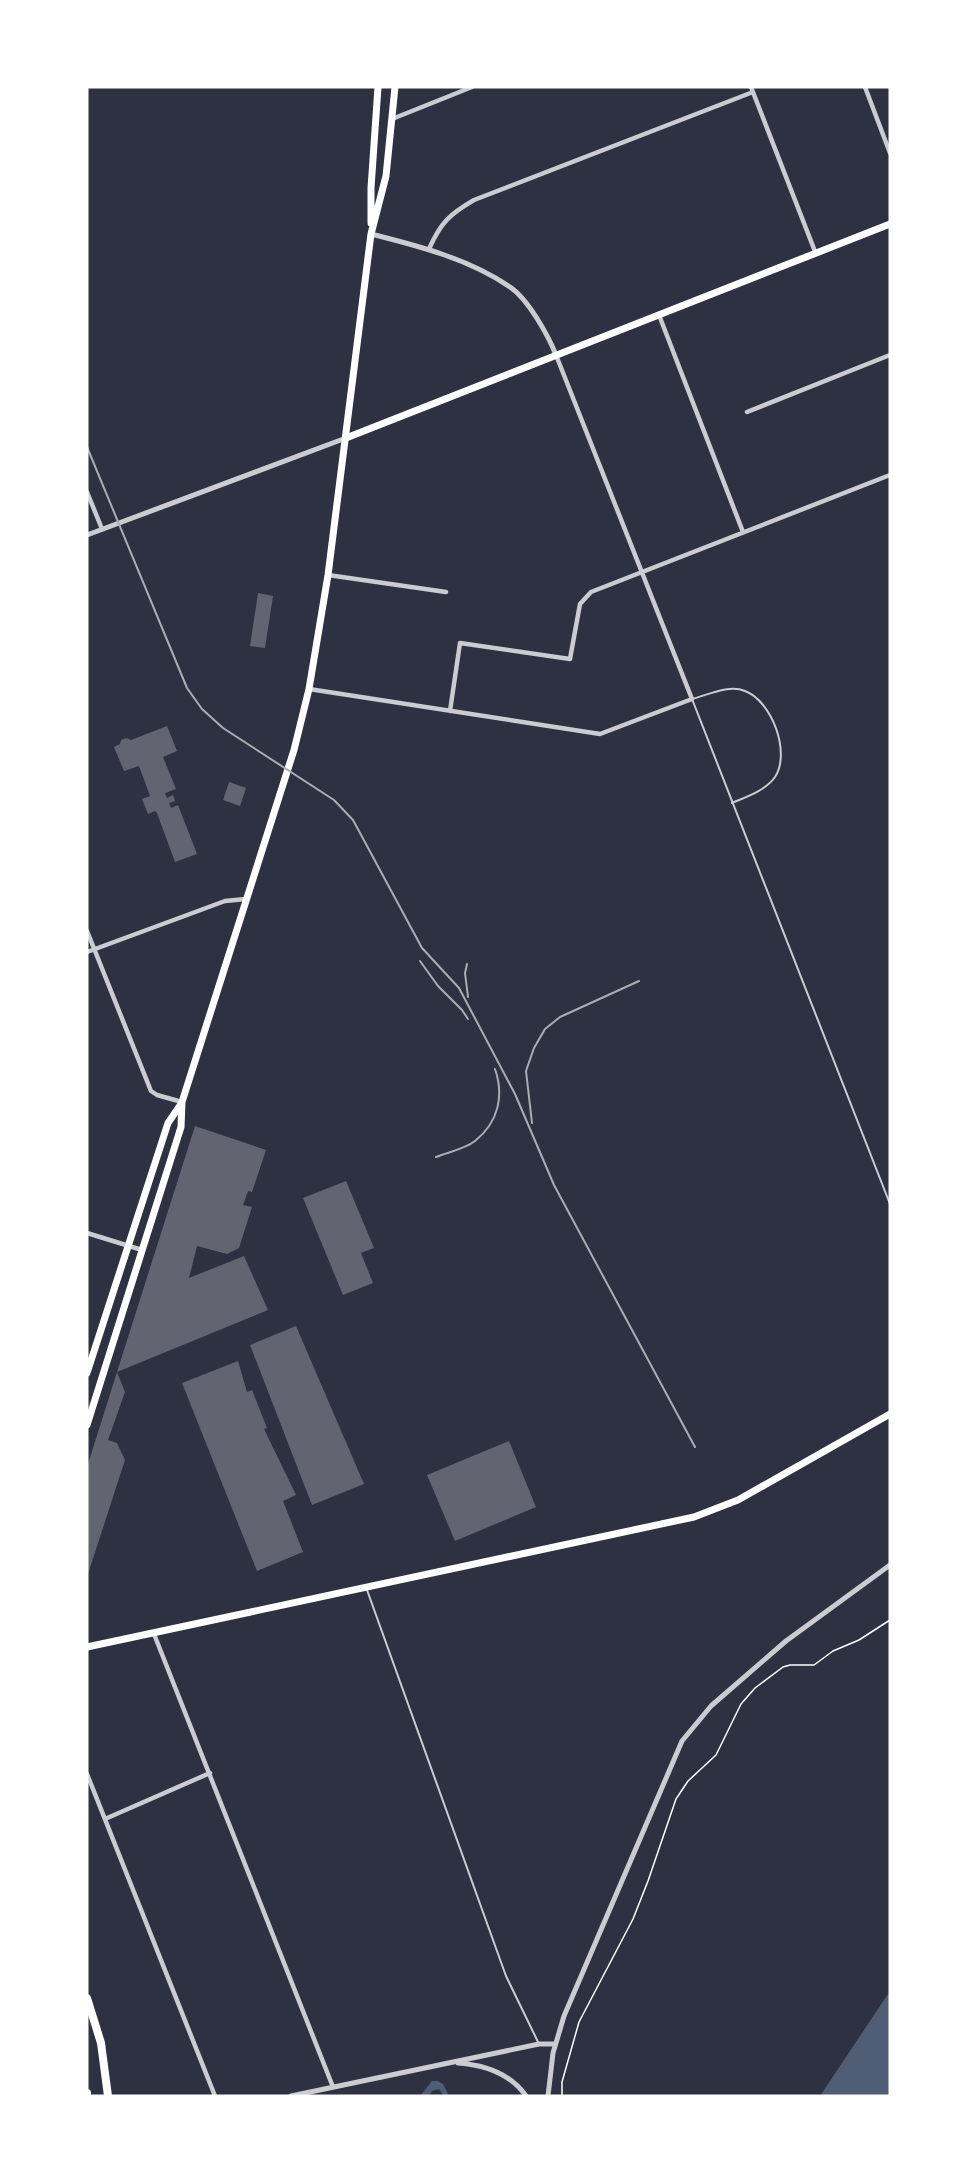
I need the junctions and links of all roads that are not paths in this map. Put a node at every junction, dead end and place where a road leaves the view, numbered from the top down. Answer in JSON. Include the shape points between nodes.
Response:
{"nodes":[{"id":1,"x":378,"y":87,"type":"edge"},
{"id":2,"x":395,"y":87,"type":"edge"},
{"id":3,"x":472,"y":87,"type":"edge"},
{"id":4,"x":865,"y":87,"type":"edge"},
{"id":5,"x":752,"y":89,"type":"edge"},
{"id":6,"x":392,"y":119,"type":"junction"},
{"id":7,"x":890,"y":153,"type":"edge"},
{"id":8,"x":890,"y":224,"type":"edge"},
{"id":9,"x":371,"y":234,"type":"junction"},
{"id":10,"x":429,"y":249,"type":"junction"},
{"id":11,"x":816,"y":254,"type":"junction"},
{"id":12,"x":659,"y":315,"type":"junction"},
{"id":13,"x":556,"y":355,"type":"junction"},
{"id":14,"x":890,"y":355,"type":"edge"},
{"id":15,"x":747,"y":412,"type":"dead end"},
{"id":16,"x":346,"y":438,"type":"junction"},
{"id":17,"x":890,"y":475,"type":"edge"},
{"id":18,"x":87,"y":492,"type":"edge"},
{"id":19,"x":104,"y":528,"type":"junction"},
{"id":20,"x":743,"y":532,"type":"junction"},
{"id":21,"x":87,"y":535,"type":"edge"},
{"id":22,"x":641,"y":572,"type":"junction"},
{"id":23,"x":328,"y":575,"type":"junction"},
{"id":24,"x":446,"y":591,"type":"dead end"},
{"id":25,"x":309,"y":689,"type":"junction"},
{"id":26,"x":692,"y":699,"type":"junction"},
{"id":27,"x":450,"y":711,"type":"junction"},
{"id":28,"x":732,"y":803,"type":"junction"},
{"id":29,"x":246,"y":899,"type":"junction"},
{"id":30,"x":87,"y":931,"type":"edge"},
{"id":31,"x":94,"y":949,"type":"junction"},
{"id":32,"x":87,"y":952,"type":"edge"},
{"id":33,"x":182,"y":1102,"type":"junction"},
{"id":34,"x":890,"y":1204,"type":"edge"},
{"id":35,"x":87,"y":1233,"type":"edge"},
{"id":36,"x":128,"y":1246,"type":"junction"},
{"id":37,"x":142,"y":1250,"type":"junction"},
{"id":38,"x":87,"y":1373,"type":"edge"},
{"id":39,"x":890,"y":1414,"type":"edge"},
{"id":40,"x":87,"y":1425,"type":"edge"},
{"id":41,"x":890,"y":1565,"type":"edge"},
{"id":42,"x":366,"y":1588,"type":"junction"},
{"id":43,"x":154,"y":1634,"type":"junction"},
{"id":44,"x":87,"y":1647,"type":"edge"},
{"id":45,"x":210,"y":1773,"type":"junction"},
{"id":46,"x":87,"y":1774,"type":"edge"},
{"id":47,"x":105,"y":1820,"type":"junction"},
{"id":48,"x":87,"y":1998,"type":"edge"},
{"id":49,"x":539,"y":2044,"type":"junction"},
{"id":50,"x":555,"y":2044,"type":"junction"},
{"id":51,"x":450,"y":2062,"type":"junction"},
{"id":52,"x":333,"y":2087,"type":"junction"},
{"id":53,"x":108,"y":2096,"type":"edge"},
{"id":54,"x":215,"y":2096,"type":"edge"},
{"id":55,"x":291,"y":2096,"type":"edge"},
{"id":56,"x":526,"y":2096,"type":"edge"},
{"id":57,"x":548,"y":2096,"type":"edge"}],
"edges":[{"from":1,"to":9,"type":"main road"},
{"from":2,"to":6,"type":"main road"},
{"from":3,"to":6,"type":"street"},
{"from":4,"to":7,"type":"street"},
{"from":5,"to":10,"type":"street","via":[[474,200],[452,213]]},
{"from":5,"to":11,"type":"street"},
{"from":6,"to":9,"type":"main road","via":[[386,176]]},
{"from":8,"to":11,"type":"main road"},
{"from":9,"to":10,"type":"street"},
{"from":9,"to":16,"type":"main road"},
{"from":10,"to":13,"type":"street","via":[[512,288],[549,337]]},
{"from":11,"to":12,"type":"main road"},
{"from":12,"to":13,"type":"main road"},
{"from":12,"to":20,"type":"street"},
{"from":13,"to":16,"type":"main road"},
{"from":13,"to":22,"type":"street"},
{"from":14,"to":15,"type":"street"},
{"from":16,"to":19,"type":"street"},
{"from":16,"to":23,"type":"main road"},
{"from":17,"to":20,"type":"street"},
{"from":18,"to":19,"type":"street"},
{"from":19,"to":21,"type":"street"},
{"from":20,"to":22,"type":"street"},
{"from":22,"to":26,"type":"street"},
{"from":22,"to":27,"type":"street","via":[[585,597],[577,613],[570,659],[460,643]]},
{"from":23,"to":24,"type":"street"},
{"from":23,"to":25,"type":"main road"},
{"from":25,"to":27,"type":"street"},
{"from":25,"to":29,"type":"main road","via":[[294,750]]},
{"from":26,"to":27,"type":"street","via":[[600,734]]},
{"from":26,"to":28,"type":"lane"},
{"from":26,"to":28,"type":"lane","via":[[728,689],[744,690],[759,698],[768,711],[782,748],[782,762],[766,786]]},
{"from":28,"to":34,"type":"lane"},
{"from":29,"to":31,"type":"street","via":[[225,901]]},
{"from":29,"to":33,"type":"main road"},
{"from":30,"to":31,"type":"street"},
{"from":31,"to":32,"type":"street"},
{"from":31,"to":33,"type":"street","via":[[151,1091]]},
{"from":33,"to":36,"type":"main road","via":[[168,1123]]},
{"from":33,"to":37,"type":"main road","via":[[181,1127]]},
{"from":35,"to":36,"type":"street"},
{"from":36,"to":37,"type":"street"},
{"from":36,"to":38,"type":"main road"},
{"from":37,"to":40,"type":"main road"},
{"from":39,"to":42,"type":"main road","via":[[738,1500],[702,1515]]},
{"from":41,"to":50,"type":"street","via":[[786,1641],[716,1701],[690,1729],[675,1755]]},
{"from":42,"to":43,"type":"main road"},
{"from":42,"to":49,"type":"lane","via":[[509,1983]]},
{"from":43,"to":44,"type":"main road"},
{"from":43,"to":45,"type":"street"},
{"from":45,"to":47,"type":"street"},
{"from":45,"to":52,"type":"street"},
{"from":46,"to":47,"type":"street"},
{"from":47,"to":54,"type":"street"},
{"from":48,"to":53,"type":"highway","via":[[101,2043]]},
{"from":49,"to":50,"type":"street"},
{"from":49,"to":51,"type":"street"},
{"from":50,"to":57,"type":"street"},
{"from":51,"to":52,"type":"street"},
{"from":51,"to":56,"type":"street","via":[[495,2071],[511,2080]]},
{"from":52,"to":55,"type":"street"}]}
